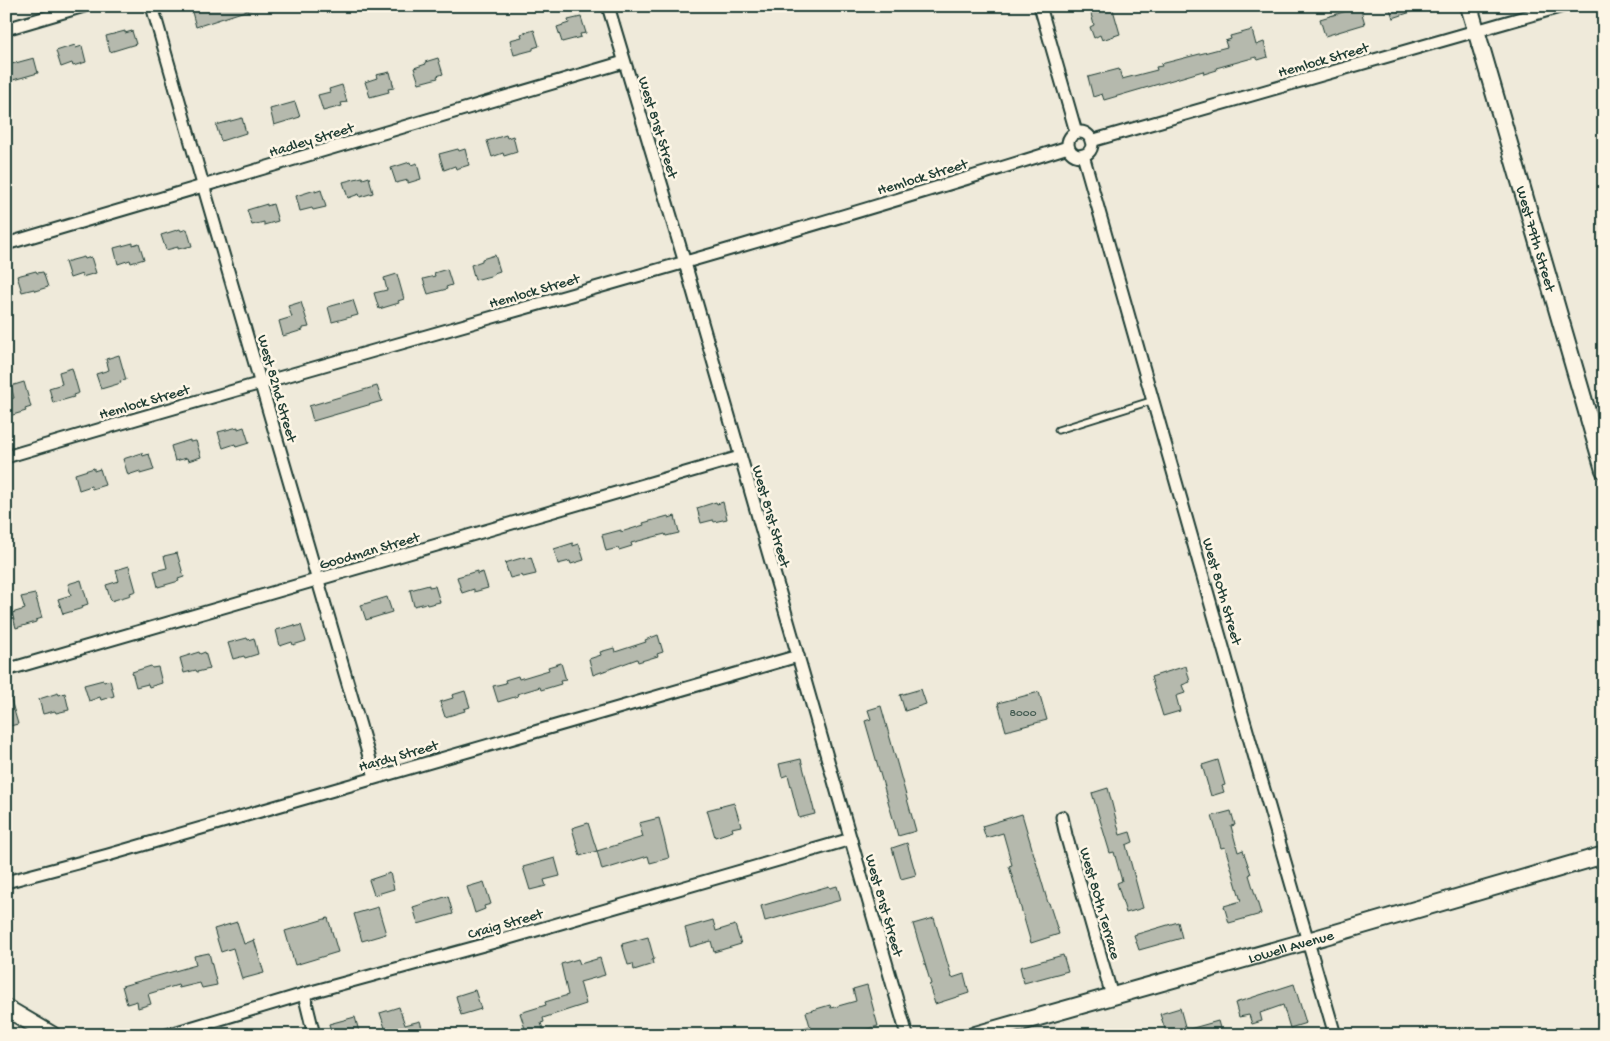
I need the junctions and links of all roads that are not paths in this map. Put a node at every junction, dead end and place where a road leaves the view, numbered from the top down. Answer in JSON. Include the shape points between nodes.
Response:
{"nodes":[{"id":1,"x":84,"y":6,"type":"edge"},
{"id":2,"x":152,"y":6,"type":"edge"},
{"id":3,"x":608,"y":6,"type":"edge"},
{"id":4,"x":1040,"y":6,"type":"edge"},
{"id":5,"x":1470,"y":6,"type":"edge"},
{"id":6,"x":1563,"y":6,"type":"edge"},
{"id":7,"x":6,"y":29,"type":"edge"},
{"id":8,"x":1477,"y":31,"type":"junction"},
{"id":9,"x":624,"y":62,"type":"junction"},
{"id":10,"x":1076,"y":132,"type":"junction"},
{"id":11,"x":1091,"y":140,"type":"junction"},
{"id":12,"x":1068,"y":147,"type":"junction"},
{"id":13,"x":1083,"y":156,"type":"junction"},
{"id":14,"x":204,"y":186,"type":"junction"},
{"id":15,"x":6,"y":244,"type":"edge"},
{"id":16,"x":684,"y":263,"type":"junction"},
{"id":17,"x":261,"y":382,"type":"junction"},
{"id":18,"x":1154,"y":400,"type":"junction"},
{"id":19,"x":1058,"y":430,"type":"dead end"},
{"id":20,"x":6,"y":456,"type":"edge"},
{"id":21,"x":740,"y":458,"type":"junction"},
{"id":22,"x":1604,"y":470,"type":"edge"},
{"id":23,"x":319,"y":580,"type":"junction"},
{"id":24,"x":798,"y":656,"type":"junction"},
{"id":25,"x":6,"y":670,"type":"edge"},
{"id":26,"x":375,"y":777,"type":"junction"},
{"id":27,"x":1062,"y":817,"type":"dead end"},
{"id":28,"x":851,"y":839,"type":"junction"},
{"id":29,"x":1604,"y":855,"type":"edge"},
{"id":30,"x":6,"y":882,"type":"edge"},
{"id":31,"x":1308,"y":941,"type":"junction"},
{"id":32,"x":304,"y":994,"type":"junction"},
{"id":33,"x":1112,"y":996,"type":"junction"},
{"id":34,"x":6,"y":1008,"type":"edge"},
{"id":35,"x":50,"y":1034,"type":"edge"},
{"id":36,"x":167,"y":1035,"type":"edge"},
{"id":37,"x":314,"y":1035,"type":"edge"},
{"id":38,"x":907,"y":1035,"type":"edge"},
{"id":39,"x":975,"y":1035,"type":"edge"},
{"id":40,"x":1335,"y":1035,"type":"edge"}],
"edges":[{"from":1,"to":7,"type":"street"},
{"from":2,"to":14,"type":"street","name":"West 82nd Street"},
{"from":3,"to":9,"type":"street","name":"West 81st Street"},
{"from":4,"to":10,"type":"street"},
{"from":5,"to":8,"type":"street","name":"West 79th Street"},
{"from":6,"to":8,"type":"street","name":"Hemlock Street"},
{"from":8,"to":11,"type":"street","name":"Hemlock Street"},
{"from":8,"to":22,"type":"street","name":"West 79th Street"},
{"from":9,"to":14,"type":"street","name":"Hadley Street"},
{"from":9,"to":16,"type":"street","name":"West 81st Street"},
{"from":10,"to":11,"type":"street","via":[[1088,134]]},
{"from":10,"to":12,"type":"street","via":[[1069,138]]},
{"from":11,"to":13,"type":"street","via":[[1090,150]]},
{"from":12,"to":13,"type":"street","via":[[1075,156]]},
{"from":12,"to":16,"type":"street","name":"Hemlock Street"},
{"from":13,"to":18,"type":"street","name":"West 80th Street"},
{"from":14,"to":15,"type":"street","name":"Hadley Street"},
{"from":14,"to":17,"type":"street","name":"West 82nd Street"},
{"from":16,"to":17,"type":"street","name":"Hemlock Street"},
{"from":16,"to":21,"type":"street","name":"West 81st Street"},
{"from":17,"to":20,"type":"street","name":"Hemlock Street"},
{"from":17,"to":23,"type":"street","name":"West 82nd Street"},
{"from":18,"to":19,"type":"lane"},
{"from":18,"to":31,"type":"street","name":"West 80th Street"},
{"from":21,"to":23,"type":"street","name":"Goodman Street"},
{"from":21,"to":24,"type":"street","name":"West 81st Street"},
{"from":23,"to":25,"type":"street","name":"Goodman Street"},
{"from":23,"to":26,"type":"street","name":"West 82nd Street"},
{"from":24,"to":26,"type":"street","name":"Hardy Street"},
{"from":24,"to":28,"type":"street","name":"West 81st Street"},
{"from":26,"to":30,"type":"street","name":"Hardy Street"},
{"from":27,"to":33,"type":"street","name":"West 80th Terrace"},
{"from":28,"to":32,"type":"street","name":"Craig Street"},
{"from":28,"to":38,"type":"street","name":"West 81st Street"},
{"from":29,"to":31,"type":"street","name":"Lowell Avenue"},
{"from":31,"to":33,"type":"street","name":"Lowell Avenue"},
{"from":31,"to":40,"type":"street","name":"West 80th Street"},
{"from":32,"to":36,"type":"street","name":"Craig Street"},
{"from":32,"to":37,"type":"street"},
{"from":33,"to":39,"type":"street","name":"Lowell Avenue"},
{"from":34,"to":35,"type":"street"}]}
